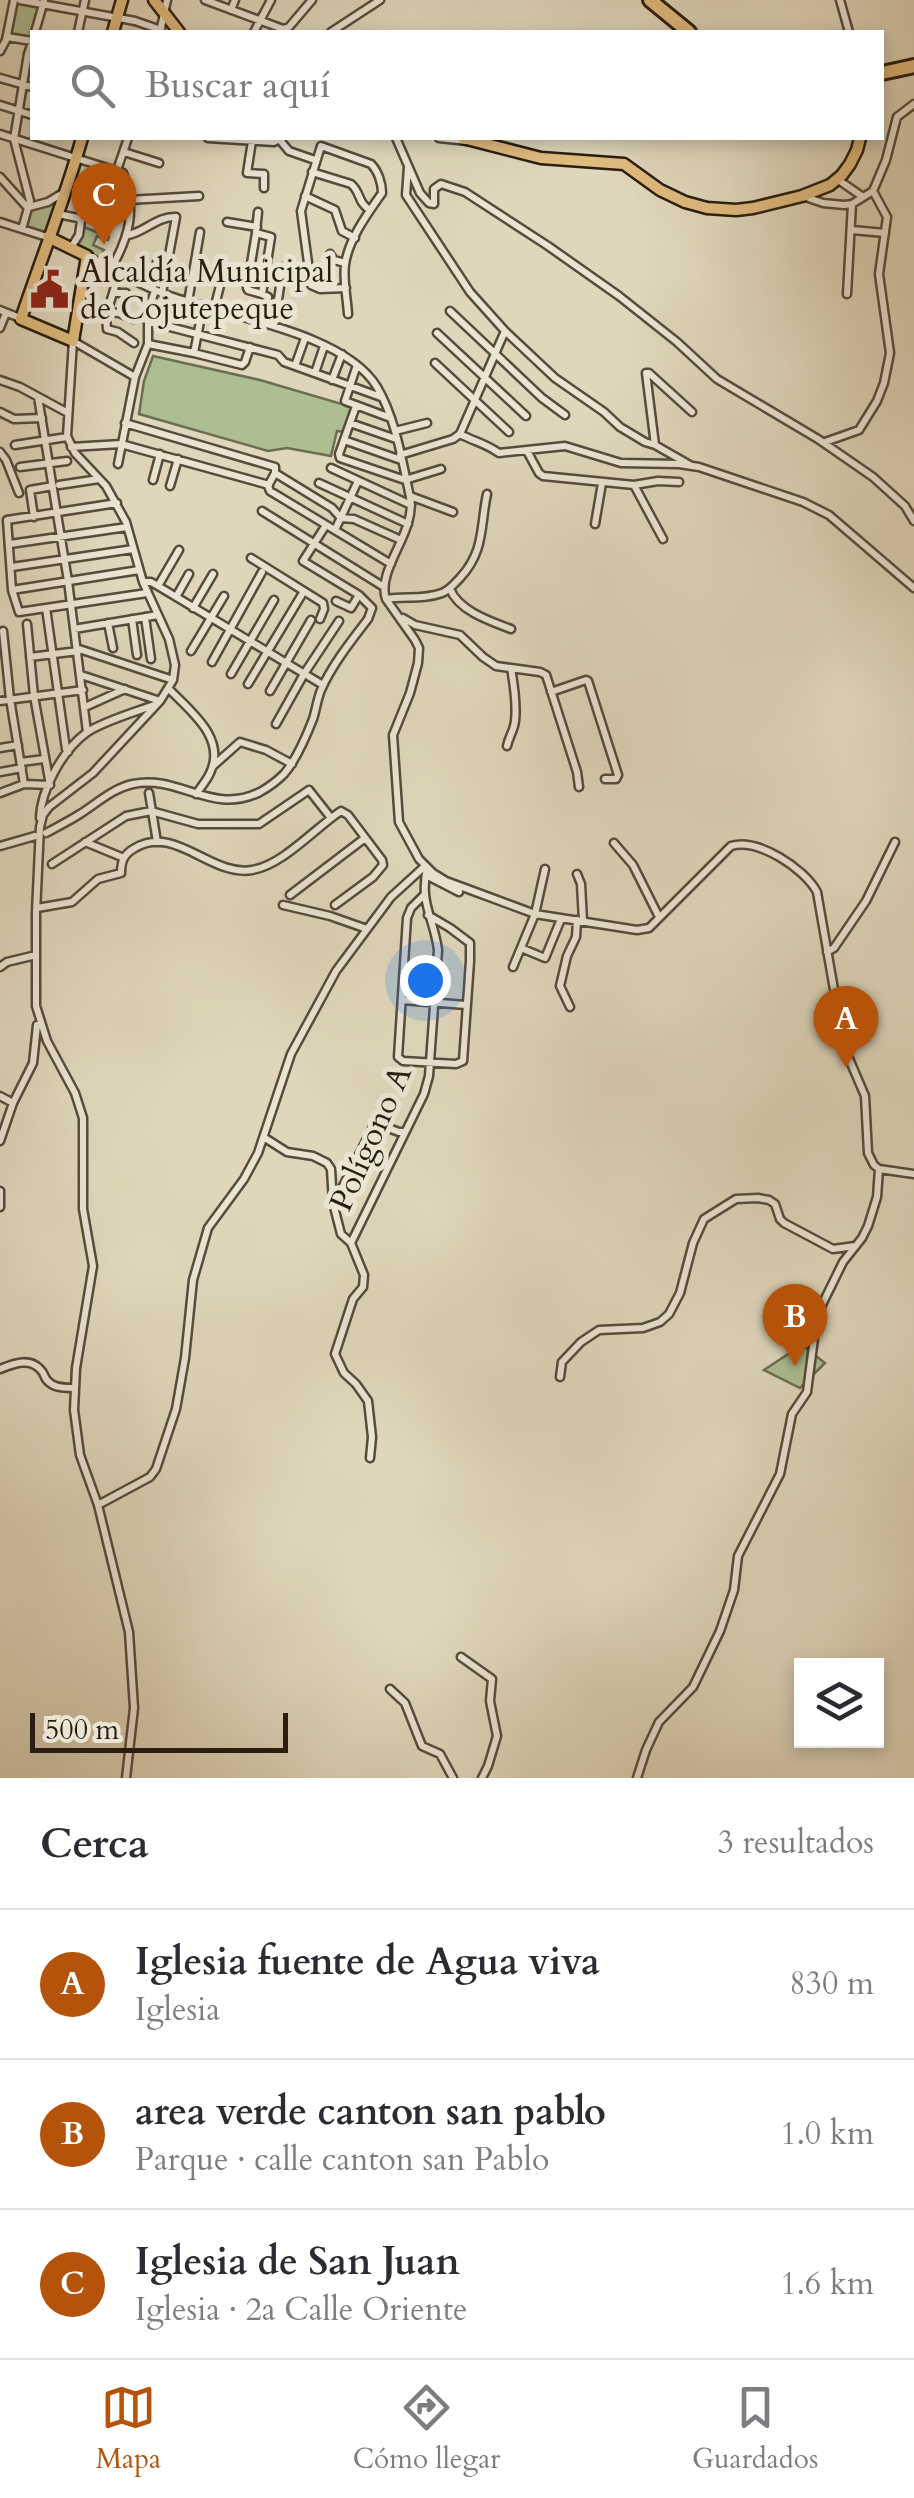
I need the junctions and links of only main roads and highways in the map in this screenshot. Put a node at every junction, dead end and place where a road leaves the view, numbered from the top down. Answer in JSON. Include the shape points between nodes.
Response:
{"nodes":[{"id":1,"x":122,"y":0,"type":"edge"},
{"id":2,"x":154,"y":0,"type":"edge"},
{"id":3,"x":638,"y":0,"type":"edge"},
{"id":4,"x":650,"y":0,"type":"edge"},
{"id":5,"x":114,"y":30,"type":"edge"},
{"id":6,"x":177,"y":30,"type":"edge"},
{"id":7,"x":674,"y":30,"type":"edge"},
{"id":8,"x":687,"y":30,"type":"edge"},
{"id":9,"x":914,"y":66,"type":"edge"},
{"id":10,"x":914,"y":74,"type":"edge"},
{"id":11,"x":884,"y":79,"type":"edge"},
{"id":12,"x":81,"y":140,"type":"edge"},
{"id":13,"x":470,"y":140,"type":"edge"},
{"id":14,"x":859,"y":140,"type":"edge"},
{"id":15,"x":48,"y":237,"type":"junction"}],
"edges":[{"from":1,"to":5,"type":"main road"},
{"from":2,"to":6,"type":"main road"},
{"from":3,"to":7,"type":"highway"},
{"from":4,"to":8,"type":"highway"},
{"from":9,"to":11,"type":"highway"},
{"from":10,"to":11,"type":"highway"},
{"from":12,"to":15,"type":"main road"},
{"from":13,"to":14,"type":"main road","via":[[549,159],[624,164],[672,196],[707,208],[747,209],[821,190],[854,159]]},
{"from":15,"to":15,"type":"main road","via":[[87,256],[73,341],[21,319]]}]}
